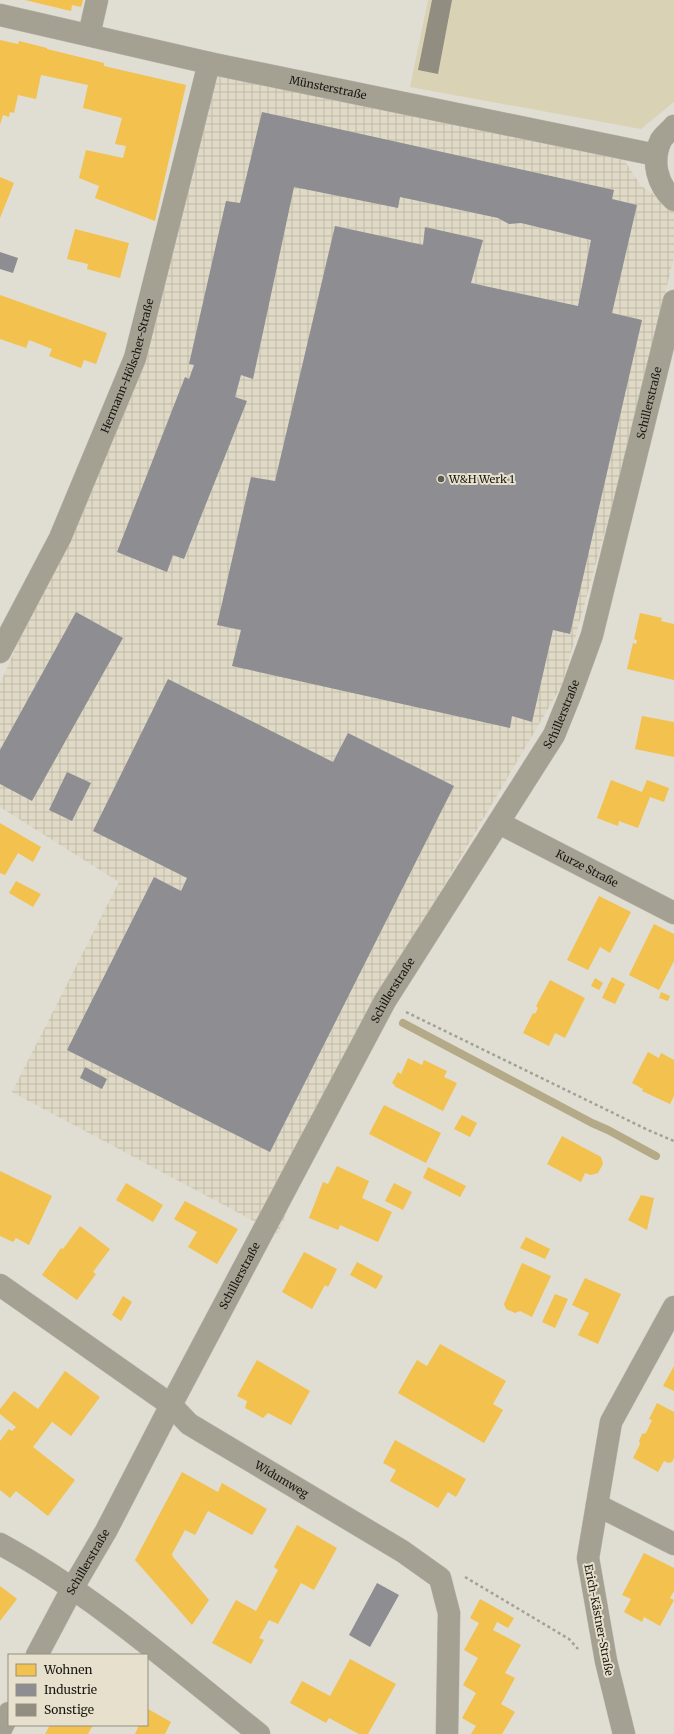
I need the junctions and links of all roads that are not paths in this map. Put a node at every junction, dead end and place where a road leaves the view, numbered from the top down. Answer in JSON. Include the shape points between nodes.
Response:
{"nodes":[{"id":1,"x":97,"y":0,"type":"edge"},
{"id":2,"x":0,"y":15,"type":"edge"},
{"id":3,"x":88,"y":35,"type":"junction"},
{"id":4,"x":209,"y":63,"type":"junction"},
{"id":5,"x":674,"y":126,"type":"edge"},
{"id":6,"x":656,"y":155,"type":"junction"},
{"id":7,"x":674,"y":200,"type":"edge"},
{"id":8,"x":674,"y":301,"type":"edge"},
{"id":9,"x":0,"y":652,"type":"edge"},
{"id":10,"x":499,"y":823,"type":"junction"},
{"id":11,"x":674,"y":913,"type":"edge"},
{"id":12,"x":0,"y":1285,"type":"edge"},
{"id":13,"x":674,"y":1307,"type":"edge"},
{"id":14,"x":171,"y":1405,"type":"junction"},
{"id":15,"x":597,"y":1505,"type":"junction"},
{"id":16,"x":0,"y":1544,"type":"edge"},
{"id":17,"x":674,"y":1544,"type":"edge"},
{"id":18,"x":72,"y":1589,"type":"junction"},
{"id":19,"x":39,"y":1654,"type":"edge"},
{"id":20,"x":8,"y":1715,"type":"edge"},
{"id":21,"x":0,"y":1731,"type":"edge"},
{"id":22,"x":259,"y":1734,"type":"edge"},
{"id":23,"x":447,"y":1734,"type":"edge"},
{"id":24,"x":624,"y":1734,"type":"edge"}],
"edges":[{"from":1,"to":3,"type":"street"},
{"from":2,"to":3,"type":"street","name":"Münsterstraße"},
{"from":3,"to":4,"type":"street","name":"Münsterstraße"},
{"from":4,"to":6,"type":"street","name":"Münsterstraße"},
{"from":4,"to":9,"type":"street","name":"Hermann-Hölscher-Straße","via":[[135,358],[74,494],[60,538]]},
{"from":5,"to":6,"type":"street","via":[[662,139]]},
{"from":6,"to":7,"type":"street","via":[[658,177],[666,193]]},
{"from":8,"to":10,"type":"street","name":"Schillerstraße","via":[[592,635],[554,735]]},
{"from":10,"to":11,"type":"street","name":"Kurze Straße"},
{"from":10,"to":14,"type":"street","name":"Schillerstraße","via":[[385,1002]]},
{"from":12,"to":14,"type":"street","name":"Widumweg"},
{"from":13,"to":15,"type":"street","name":"Erich-Kästner-Straße","via":[[611,1422]]},
{"from":14,"to":18,"type":"street","name":"Schillerstraße","via":[[106,1531]]},
{"from":14,"to":23,"type":"street","name":"Widumweg","via":[[189,1424],[402,1551],[440,1578],[449,1613]]},
{"from":15,"to":17,"type":"street"},
{"from":15,"to":24,"type":"street","name":"Erich-Kästner-Straße","via":[[588,1558],[606,1661]]},
{"from":16,"to":18,"type":"street"},
{"from":18,"to":19,"type":"street","name":"Schillerstraße"},
{"from":18,"to":22,"type":"street"},
{"from":20,"to":21,"type":"street"}]}
